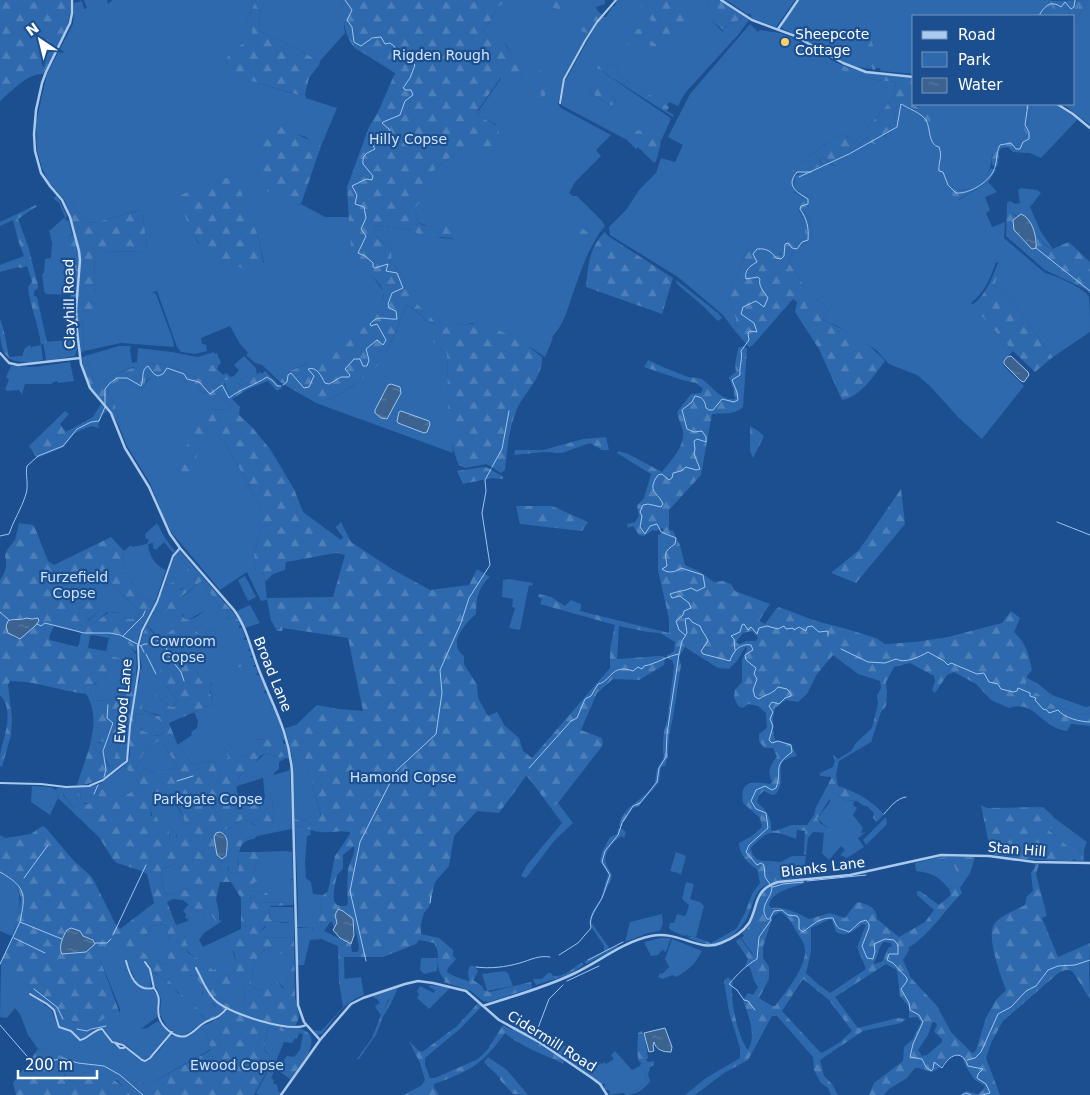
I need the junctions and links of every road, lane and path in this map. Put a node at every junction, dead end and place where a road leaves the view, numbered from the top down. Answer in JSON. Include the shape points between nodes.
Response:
{"nodes":[{"id":1,"x":72,"y":0,"type":"edge"},
{"id":2,"x":616,"y":0,"type":"edge"},
{"id":3,"x":721,"y":0,"type":"edge"},
{"id":4,"x":798,"y":0,"type":"edge"},
{"id":5,"x":778,"y":29,"type":"junction"},
{"id":6,"x":912,"y":76,"type":"edge"},
{"id":7,"x":560,"y":103,"type":"dead end"},
{"id":8,"x":1059,"y":105,"type":"edge"},
{"id":9,"x":1090,"y":128,"type":"edge"},
{"id":10,"x":0,"y":353,"type":"edge"},
{"id":11,"x":80,"y":357,"type":"junction"},
{"id":12,"x":180,"y":548,"type":"junction"},
{"id":13,"x":0,"y":783,"type":"edge"},
{"id":14,"x":941,"y":855,"type":"joint"},
{"id":15,"x":1090,"y":863,"type":"edge"},
{"id":16,"x":126,"y":961,"type":"dead end"},
{"id":17,"x":145,"y":962,"type":"dead end"},
{"id":18,"x":196,"y":968,"type":"dead end"},
{"id":19,"x":154,"y":988,"type":"junction"},
{"id":20,"x":30,"y":994,"type":"dead end"},
{"id":21,"x":483,"y":1006,"type":"junction"},
{"id":22,"x":226,"y":1008,"type":"junction"},
{"id":23,"x":306,"y":1025,"type":"junction"},
{"id":24,"x":172,"y":1032,"type":"junction"},
{"id":25,"x":320,"y":1040,"type":"junction"},
{"id":26,"x":281,"y":1095,"type":"edge"},
{"id":27,"x":607,"y":1095,"type":"edge"}],
"edges":[{"from":1,"to":11,"type":"street","name":"Clayhill Road","via":[[70,24],[42,83],[34,134],[41,173],[66,208],[79,251],[76,310]]},
{"from":2,"to":7,"type":"street","via":[[597,22],[564,79]]},
{"from":3,"to":5,"type":"street","via":[[752,20]]},
{"from":4,"to":5,"type":"street"},
{"from":5,"to":6,"type":"street","via":[[866,72]]},
{"from":8,"to":9,"type":"street"},
{"from":10,"to":11,"type":"street","via":[[14,365]]},
{"from":11,"to":12,"type":"street","name":"Broad Lane","via":[[90,388],[113,419],[125,448]]},
{"from":12,"to":13,"type":"street","name":"Ewood Lane","via":[[173,556],[138,644],[139,668],[127,761],[103,780],[89,786]]},
{"from":12,"to":23,"type":"street","name":"Broad Lane","via":[[237,614],[287,741],[293,778],[297,1001]]},
{"from":14,"to":15,"type":"street","name":"Stan Hill"},
{"from":14,"to":21,"type":"street","name":"Blanks Lane","via":[[850,876],[774,884],[763,890],[746,927],[720,944],[710,946],[673,935],[651,936],[630,943],[563,979]]},
{"from":16,"to":19,"type":"street","via":[[139,986]]},
{"from":17,"to":19,"type":"street"},
{"from":18,"to":22,"type":"street","via":[[212,997]]},
{"from":19,"to":24,"type":"street","via":[[160,998],[160,1019]]},
{"from":20,"to":24,"type":"street","via":[[50,1006],[59,1026],[80,1040],[102,1029],[116,1044],[122,1044],[140,1059],[147,1060]]},
{"from":21,"to":25,"type":"street","name":"Cidermill Road","via":[[461,989],[411,982],[355,1001]]},
{"from":21,"to":27,"type":"street","name":"Cidermill Road","via":[[499,1020],[592,1078]]},
{"from":22,"to":23,"type":"street","via":[[272,1023]]},
{"from":22,"to":24,"type":"street","via":[[190,1034],[181,1036]]},
{"from":23,"to":25,"type":"street","name":"Broad Lane"},
{"from":25,"to":26,"type":"street","name":"Cidermill Road"}]}
